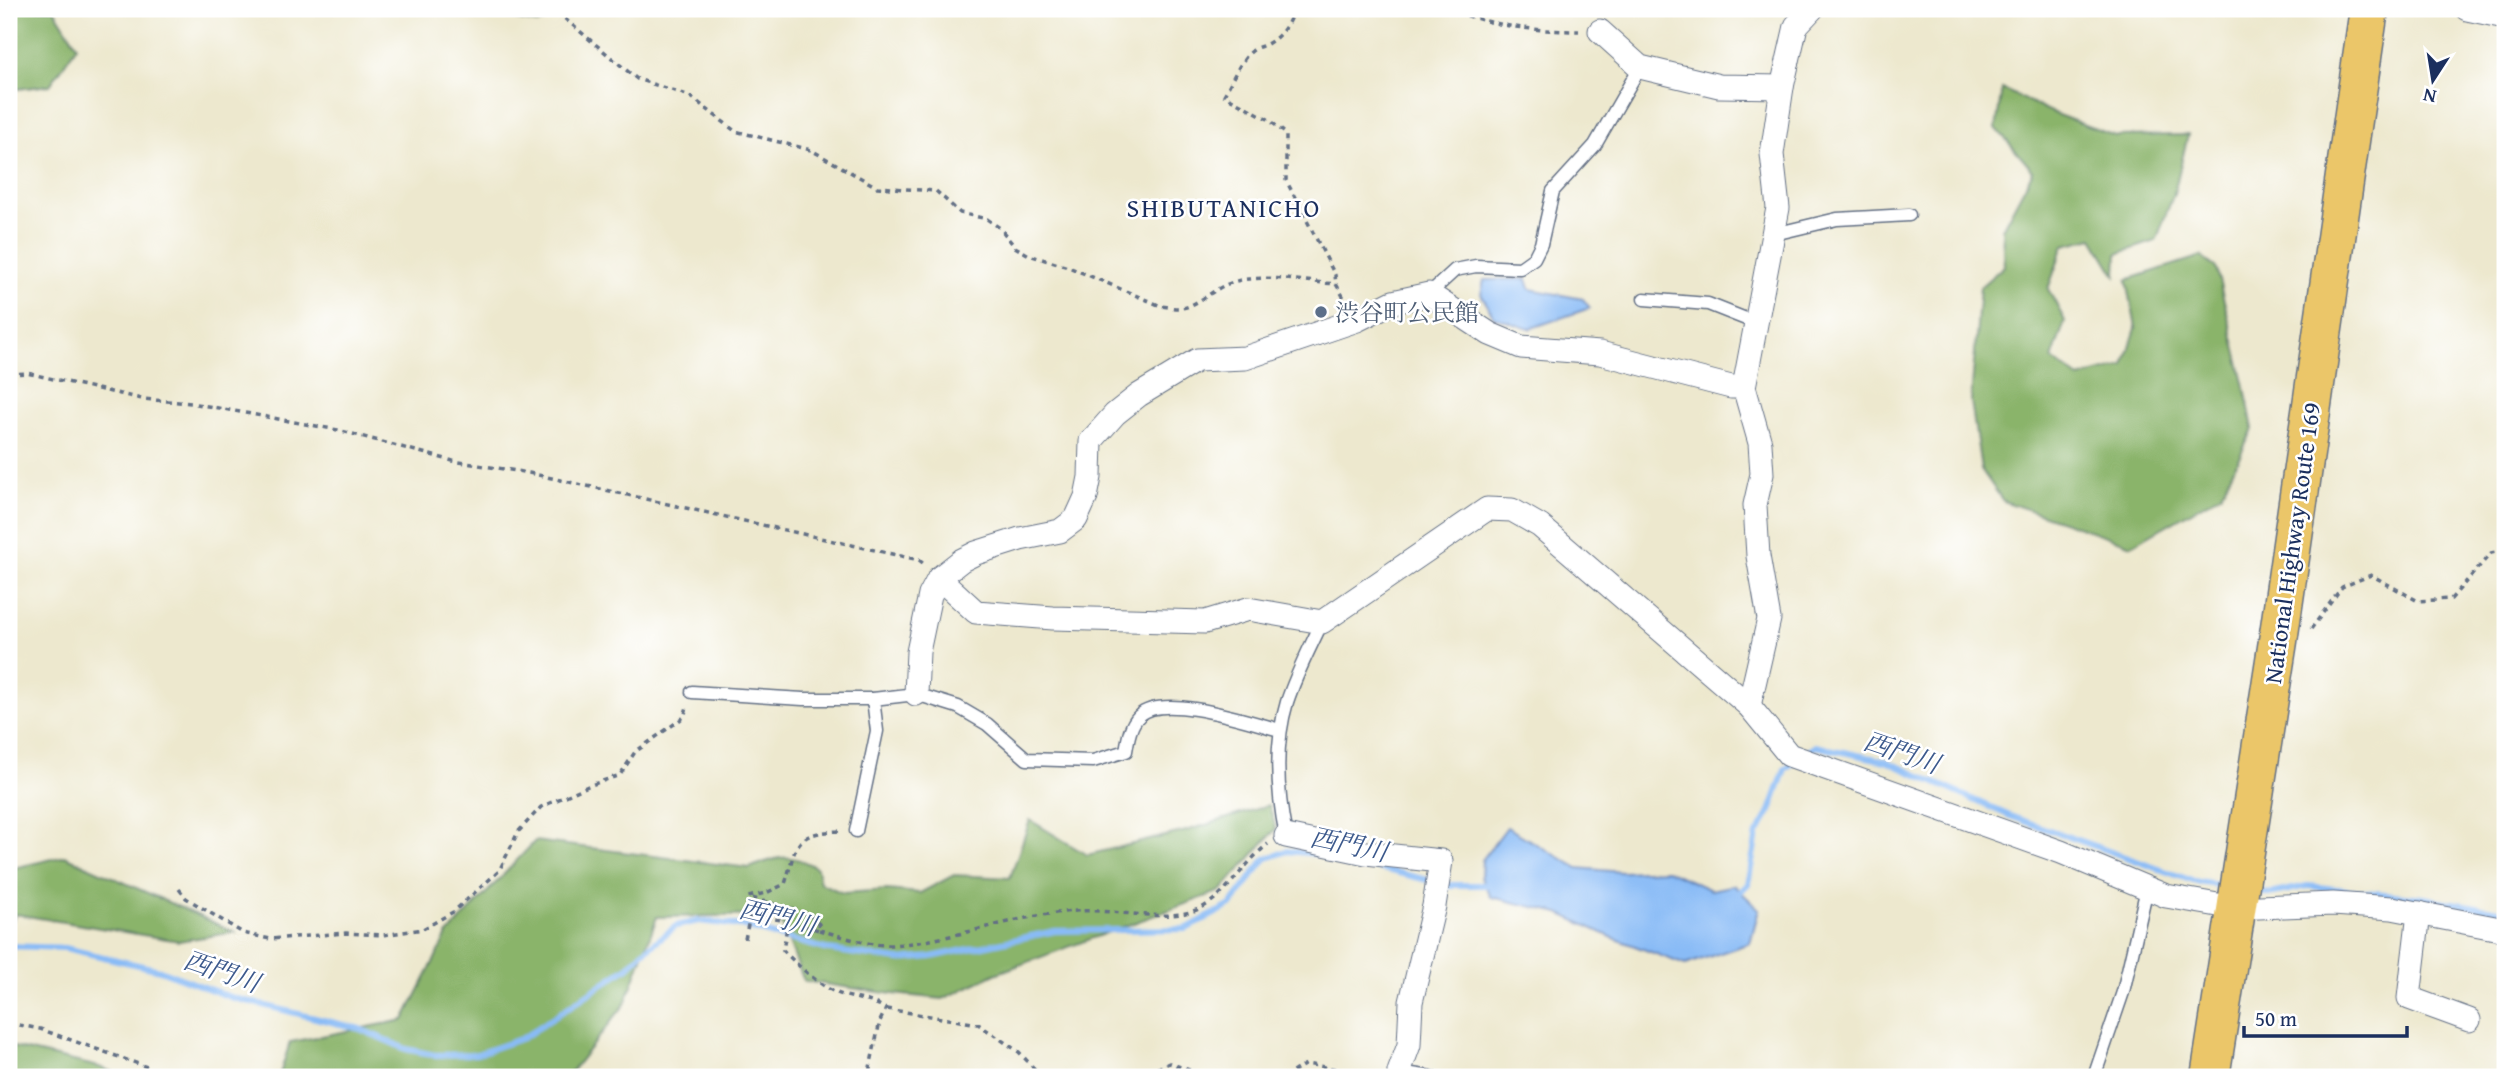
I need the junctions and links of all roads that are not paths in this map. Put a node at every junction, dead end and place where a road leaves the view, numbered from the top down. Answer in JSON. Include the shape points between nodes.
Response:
{"nodes":[{"id":1,"x":1812,"y":9,"type":"edge"},
{"id":2,"x":2369,"y":9,"type":"edge"},
{"id":3,"x":2467,"y":9,"type":"edge"},
{"id":4,"x":2505,"y":17,"type":"edge"},
{"id":5,"x":1600,"y":31,"type":"road end"},
{"id":6,"x":1640,"y":67,"type":"junction"},
{"id":7,"x":1782,"y":87,"type":"junction"},
{"id":8,"x":1909,"y":215,"type":"dead end"},
{"id":9,"x":1774,"y":234,"type":"junction"},
{"id":10,"x":1429,"y":294,"type":"junction"},
{"id":11,"x":1644,"y":299,"type":"dead end"},
{"id":12,"x":1756,"y":323,"type":"junction"},
{"id":13,"x":1744,"y":387,"type":"junction"},
{"id":14,"x":939,"y":578,"type":"junction"},
{"id":15,"x":1322,"y":622,"type":"junction"},
{"id":16,"x":692,"y":692,"type":"road end"},
{"id":17,"x":916,"y":694,"type":"junction"},
{"id":18,"x":873,"y":699,"type":"junction"},
{"id":19,"x":1749,"y":706,"type":"junction"},
{"id":20,"x":1280,"y":730,"type":"junction"},
{"id":21,"x":856,"y":831,"type":"road end"},
{"id":22,"x":1286,"y":836,"type":"joint"},
{"id":23,"x":2147,"y":888,"type":"junction"},
{"id":24,"x":2235,"y":908,"type":"junction"},
{"id":25,"x":2419,"y":914,"type":"junction"},
{"id":26,"x":2505,"y":930,"type":"edge"},
{"id":27,"x":2469,"y":1020,"type":"dead end"},
{"id":28,"x":1399,"y":1072,"type":"joint"},
{"id":29,"x":1431,"y":1077,"type":"edge"},
{"id":30,"x":2094,"y":1077,"type":"edge"},
{"id":31,"x":2210,"y":1077,"type":"edge"}],
"edges":[{"from":1,"to":7,"type":"street","via":[[1796,26]]},
{"from":2,"to":24,"type":"highway","name":"National Highway Route 169"},
{"from":3,"to":4,"type":"street"},
{"from":5,"to":6,"type":"street"},
{"from":6,"to":7,"type":"street","via":[[1719,86]]},
{"from":6,"to":10,"type":"lane","via":[[1595,145],[1553,191],[1534,258],[1520,268],[1455,270]]},
{"from":7,"to":9,"type":"street","via":[[1772,154],[1778,208]]},
{"from":8,"to":9,"type":"lane","via":[[1837,219]]},
{"from":9,"to":12,"type":"street"},
{"from":10,"to":13,"type":"street","via":[[1490,334],[1521,347],[1600,353]]},
{"from":10,"to":14,"type":"street","via":[[1393,302],[1357,320],[1245,358],[1197,360],[1115,414],[1091,442],[1087,496],[1076,519],[1060,531],[976,553]]},
{"from":11,"to":12,"type":"lane","via":[[1708,304]]},
{"from":12,"to":13,"type":"street"},
{"from":13,"to":19,"type":"street","via":[[1760,443],[1762,474],[1755,505],[1769,620]]},
{"from":14,"to":15,"type":"street","via":[[976,612],[1205,622],[1248,609]]},
{"from":14,"to":17,"type":"street","via":[[930,596],[918,652]]},
{"from":15,"to":19,"type":"street","via":[[1487,509],[1512,510],[1541,526]]},
{"from":15,"to":20,"type":"lane"},
{"from":16,"to":18,"type":"lane"},
{"from":17,"to":18,"type":"lane"},
{"from":17,"to":20,"type":"lane","via":[[958,707],[987,724],[1027,759],[1093,761],[1126,751],[1131,727],[1153,707],[1216,712]]},
{"from":18,"to":21,"type":"lane","via":[[877,731]]},
{"from":19,"to":23,"type":"street","via":[[1799,758],[2061,852]]},
{"from":20,"to":22,"type":"lane","via":[[1278,768]]},
{"from":22,"to":28,"type":"street","via":[[1366,853],[1441,861],[1411,1002],[1409,1045]]},
{"from":23,"to":24,"type":"street","via":[[2166,896]]},
{"from":23,"to":30,"type":"lane","via":[[2123,992]]},
{"from":24,"to":25,"type":"street","via":[[2333,904]]},
{"from":24,"to":31,"type":"highway","name":"National Highway Route 169"},
{"from":25,"to":26,"type":"street"},
{"from":25,"to":27,"type":"street","via":[[2409,998]]},
{"from":28,"to":29,"type":"lane"}]}
